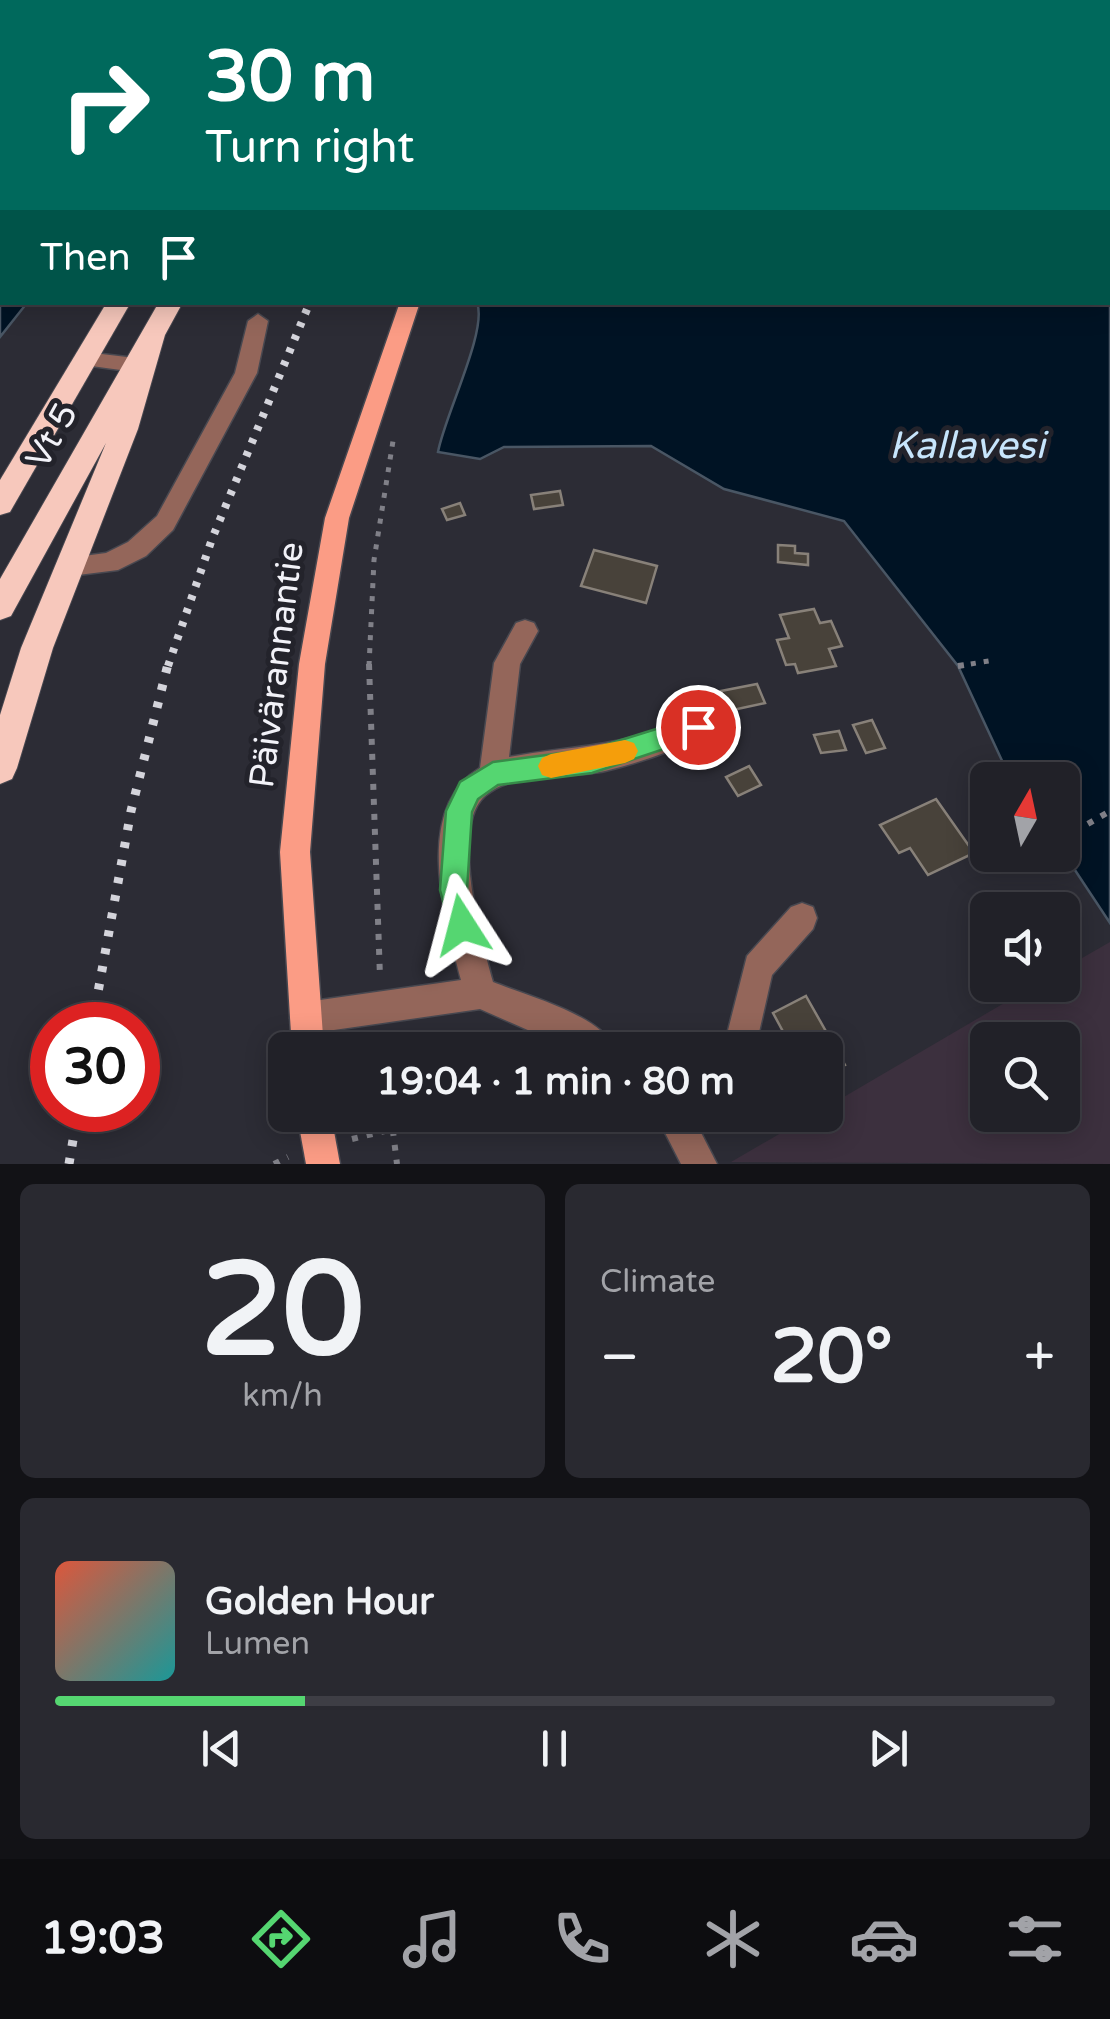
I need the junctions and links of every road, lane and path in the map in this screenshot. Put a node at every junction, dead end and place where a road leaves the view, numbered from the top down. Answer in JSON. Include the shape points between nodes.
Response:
{"nodes":[{"id":1,"x":117,"y":305,"type":"edge"},
{"id":2,"x":168,"y":305,"type":"edge"},
{"id":3,"x":410,"y":305,"type":"edge"},
{"id":4,"x":258,"y":322,"type":"dead end"},
{"id":5,"x":154,"y":333,"type":"junction"},
{"id":6,"x":85,"y":358,"type":"junction"},
{"id":7,"x":136,"y":365,"type":"junction"},
{"id":8,"x":68,"y":387,"type":"junction"},
{"id":9,"x":396,"y":430,"type":"dead end"},
{"id":10,"x":0,"y":463,"type":"edge"},
{"id":11,"x":0,"y":504,"type":"edge"},
{"id":12,"x":70,"y":566,"type":"junction"},
{"id":13,"x":0,"y":607,"type":"edge"},
{"id":14,"x":525,"y":631,"type":"dead end"},
{"id":15,"x":996,"y":660,"type":"dead end"},
{"id":16,"x":958,"y":666,"type":"dead end"},
{"id":17,"x":697,"y":704,"type":"dead end"},
{"id":18,"x":0,"y":768,"type":"edge"},
{"id":19,"x":493,"y":774,"type":"junction"},
{"id":20,"x":1110,"y":811,"type":"edge"},
{"id":21,"x":1080,"y":828,"type":"edge"},
{"id":22,"x":802,"y":918,"type":"dead end"},
{"id":23,"x":480,"y":993,"type":"junction"},
{"id":24,"x":379,"y":1006,"type":"junction"},
{"id":25,"x":307,"y":1032,"type":"edge"},
{"id":26,"x":312,"y":1032,"type":"edge"},
{"id":27,"x":576,"y":1032,"type":"edge"},
{"id":28,"x":743,"y":1032,"type":"edge"},
{"id":29,"x":317,"y":1132,"type":"edge"},
{"id":30,"x":393,"y":1132,"type":"edge"},
{"id":31,"x":686,"y":1132,"type":"edge"},
{"id":32,"x":323,"y":1164,"type":"edge"},
{"id":33,"x":397,"y":1164,"type":"edge"},
{"id":34,"x":700,"y":1164,"type":"edge"}],
"edges":[{"from":1,"to":6,"type":"highway","name":"Vt 5"},
{"from":2,"to":5,"type":"highway","name":"Vt 5"},
{"from":3,"to":25,"type":"main road","name":"Päivärannantie","via":[[338,518],[312,664],[295,852]]},
{"from":4,"to":12,"type":"street","via":[[246,373],[165,523],[109,563]]},
{"from":5,"to":7,"type":"highway","name":"Vt 5"},
{"from":5,"to":12,"type":"highway","via":[[126,430]]},
{"from":6,"to":7,"type":"street"},
{"from":6,"to":8,"type":"highway","name":"Vt 5"},
{"from":7,"to":13,"type":"highway","name":"Vt 5"},
{"from":8,"to":10,"type":"highway"},
{"from":8,"to":11,"type":"highway","name":"Vt 5"},
{"from":9,"to":24,"type":"path","via":[[371,579],[371,758],[383,908]]},
{"from":12,"to":18,"type":"highway"},
{"from":14,"to":19,"type":"street","via":[[507,663]]},
{"from":15,"to":16,"type":"path"},
{"from":17,"to":19,"type":"street","via":[[698,727],[679,735],[592,761]]},
{"from":19,"to":23,"type":"street","via":[[469,790],[459,811],[454,890]]},
{"from":20,"to":21,"type":"path"},
{"from":22,"to":28,"type":"street","via":[[758,967]]},
{"from":23,"to":24,"type":"street"},
{"from":23,"to":27,"type":"street"},
{"from":24,"to":26,"type":"street"},
{"from":29,"to":32,"type":"main road"},
{"from":30,"to":33,"type":"path"},
{"from":31,"to":34,"type":"street"}]}
